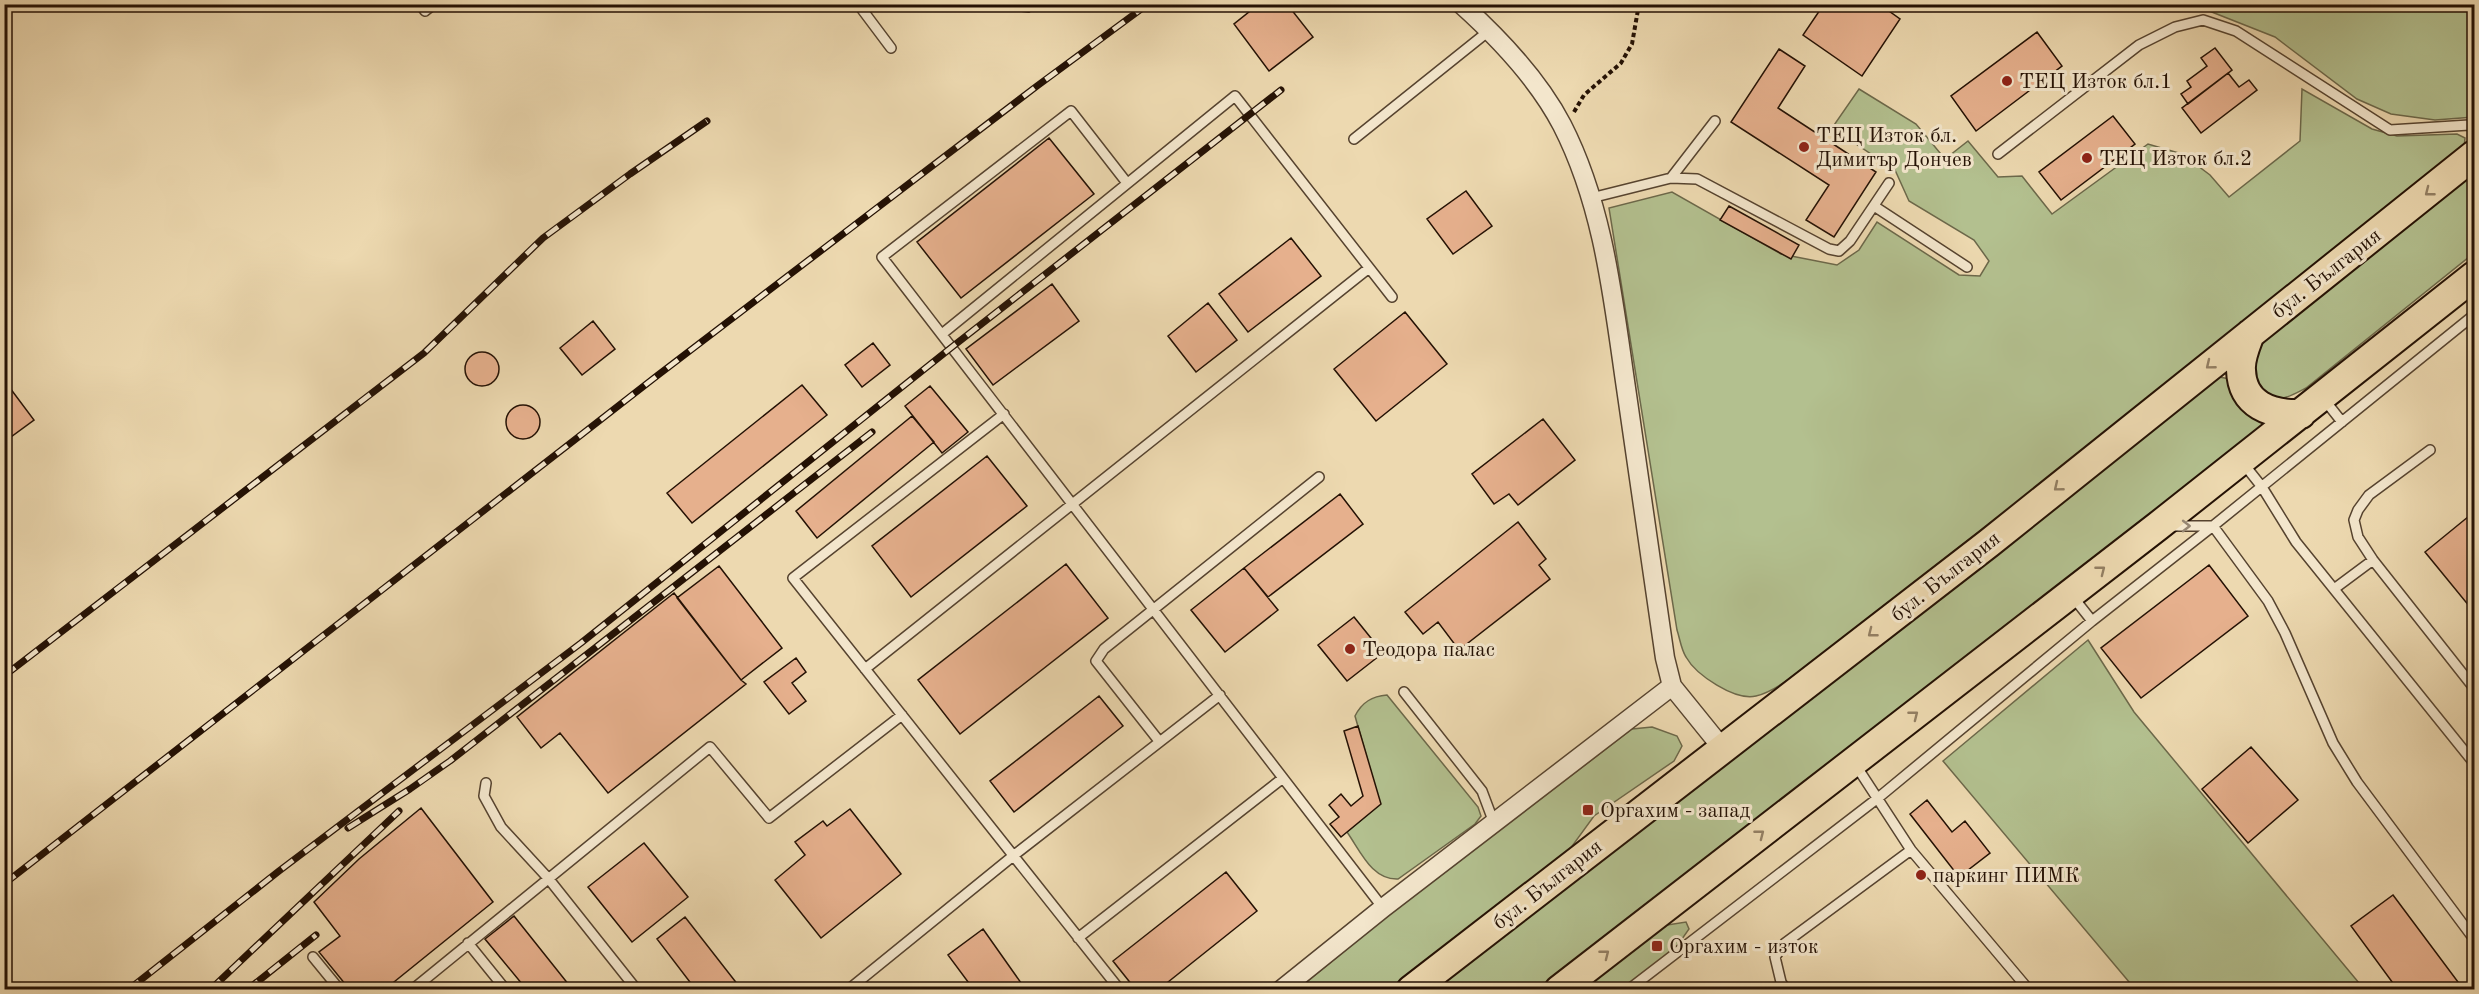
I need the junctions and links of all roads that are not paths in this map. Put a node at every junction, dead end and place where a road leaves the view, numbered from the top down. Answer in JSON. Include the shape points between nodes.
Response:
{"nodes":[{"id":1,"x":420,"y":4,"type":"edge"},
{"id":2,"x":434,"y":4,"type":"edge"},
{"id":3,"x":858,"y":4,"type":"edge"},
{"id":4,"x":1461,"y":4,"type":"edge"},
{"id":5,"x":1490,"y":30,"type":"junction"},
{"id":6,"x":891,"y":48,"type":"dead end"},
{"id":7,"x":1715,"y":121,"type":"dead end"},
{"id":8,"x":2475,"y":128,"type":"edge"},
{"id":9,"x":1354,"y":139,"type":"dead end"},
{"id":10,"x":1998,"y":154,"type":"dead end"},
{"id":11,"x":2475,"y":155,"type":"edge"},
{"id":12,"x":1671,"y":178,"type":"junction"},
{"id":13,"x":1127,"y":183,"type":"junction"},
{"id":14,"x":1888,"y":183,"type":"dead end"},
{"id":15,"x":1591,"y":198,"type":"junction"},
{"id":16,"x":1875,"y":206,"type":"junction"},
{"id":17,"x":1967,"y":267,"type":"dead end"},
{"id":18,"x":1369,"y":268,"type":"junction"},
{"id":19,"x":2475,"y":276,"type":"edge"},
{"id":20,"x":1392,"y":297,"type":"dead end"},
{"id":21,"x":2475,"y":315,"type":"edge"},
{"id":22,"x":2250,"y":333,"type":"junction"},
{"id":23,"x":942,"y":334,"type":"junction"},
{"id":24,"x":2311,"y":405,"type":"junction"},
{"id":25,"x":1004,"y":414,"type":"junction"},
{"id":26,"x":2342,"y":422,"type":"junction"},
{"id":27,"x":2430,"y":450,"type":"dead end"},
{"id":28,"x":2241,"y":460,"type":"junction"},
{"id":29,"x":1319,"y":477,"type":"dead end"},
{"id":30,"x":2262,"y":487,"type":"junction"},
{"id":31,"x":1072,"y":504,"type":"junction"},
{"id":32,"x":2158,"y":526,"type":"junction"},
{"id":33,"x":2213,"y":526,"type":"junction"},
{"id":34,"x":2373,"y":560,"type":"junction"},
{"id":35,"x":2334,"y":589,"type":"junction"},
{"id":36,"x":2071,"y":594,"type":"junction"},
{"id":37,"x":1153,"y":610,"type":"junction"},
{"id":38,"x":2092,"y":621,"type":"junction"},
{"id":39,"x":866,"y":669,"type":"junction"},
{"id":40,"x":1672,"y":686,"type":"junction"},
{"id":41,"x":2475,"y":688,"type":"edge"},
{"id":42,"x":1404,"y":692,"type":"dead end"},
{"id":43,"x":1220,"y":695,"type":"junction"},
{"id":44,"x":902,"y":715,"type":"junction"},
{"id":45,"x":1159,"y":741,"type":"junction"},
{"id":46,"x":1723,"y":749,"type":"junction"},
{"id":47,"x":1853,"y":762,"type":"junction"},
{"id":48,"x":2475,"y":763,"type":"edge"},
{"id":49,"x":1283,"y":778,"type":"junction"},
{"id":50,"x":486,"y":783,"type":"dead end"},
{"id":51,"x":1878,"y":798,"type":"junction"},
{"id":52,"x":1494,"y":822,"type":"junction"},
{"id":53,"x":1911,"y":850,"type":"junction"},
{"id":54,"x":1012,"y":856,"type":"junction"},
{"id":55,"x":548,"y":878,"type":"junction"},
{"id":56,"x":1383,"y":908,"type":"junction"},
{"id":57,"x":1078,"y":938,"type":"junction"},
{"id":58,"x":2475,"y":939,"type":"edge"},
{"id":59,"x":468,"y":943,"type":"junction"},
{"id":60,"x":313,"y":957,"type":"dead end"},
{"id":61,"x":340,"y":990,"type":"edge"},
{"id":62,"x":412,"y":990,"type":"edge"},
{"id":63,"x":506,"y":990,"type":"edge"},
{"id":64,"x":637,"y":990,"type":"edge"},
{"id":65,"x":848,"y":990,"type":"edge"},
{"id":66,"x":1120,"y":990,"type":"edge"},
{"id":67,"x":1281,"y":990,"type":"edge"},
{"id":68,"x":1411,"y":990,"type":"edge"},
{"id":69,"x":1559,"y":990,"type":"edge"},
{"id":70,"x":1628,"y":990,"type":"edge"},
{"id":71,"x":1786,"y":990,"type":"edge"},
{"id":72,"x":2029,"y":990,"type":"edge"}],
"edges":[{"from":1,"to":2,"type":"lane","via":[[425,11]]},
{"from":3,"to":6,"type":"lane"},
{"from":4,"to":5,"type":"street"},
{"from":5,"to":9,"type":"lane"},
{"from":5,"to":15,"type":"street","via":[[1537,86],[1561,123]]},
{"from":7,"to":12,"type":"lane"},
{"from":8,"to":10,"type":"lane","via":[[2469,125],[2390,130],[2236,31],[2203,20],[2175,27],[2139,45]]},
{"from":11,"to":22,"type":"highway","name":"бул. България","one_way":true},
{"from":12,"to":15,"type":"lane"},
{"from":12,"to":16,"type":"lane","via":[[1697,179],[1829,249],[1839,250],[1850,241]]},
{"from":13,"to":18,"type":"lane","via":[[1235,96]]},
{"from":13,"to":23,"type":"lane"},
{"from":13,"to":23,"type":"lane","via":[[1071,111],[882,257]]},
{"from":14,"to":16,"type":"lane"},
{"from":15,"to":40,"type":"street","via":[[1614,310]]},
{"from":16,"to":17,"type":"lane"},
{"from":18,"to":20,"type":"lane"},
{"from":18,"to":31,"type":"lane"},
{"from":19,"to":24,"type":"highway"},
{"from":21,"to":26,"type":"lane"},
{"from":22,"to":24,"type":"highway","via":[[2241,370],[2244,387],[2254,401],[2268,411],[2284,414]]},
{"from":22,"to":46,"type":"highway","name":"бул. България","one_way":true,"via":[[1989,543]]},
{"from":23,"to":25,"type":"lane"},
{"from":24,"to":26,"type":"lane"},
{"from":24,"to":28,"type":"highway"},
{"from":25,"to":31,"type":"lane"},
{"from":25,"to":39,"type":"lane","via":[[793,578]]},
{"from":26,"to":30,"type":"lane"},
{"from":27,"to":34,"type":"lane","via":[[2369,495],[2358,510],[2354,520],[2358,537]]},
{"from":28,"to":30,"type":"lane"},
{"from":28,"to":32,"type":"highway"},
{"from":29,"to":37,"type":"lane"},
{"from":30,"to":33,"type":"lane"},
{"from":30,"to":35,"type":"lane","via":[[2296,542]]},
{"from":31,"to":37,"type":"lane"},
{"from":31,"to":39,"type":"lane"},
{"from":32,"to":33,"type":"lane","one_way":true},
{"from":36,"to":32,"type":"highway","one_way":true},
{"from":33,"to":38,"type":"lane"},
{"from":33,"to":58,"type":"lane","via":[[2268,601],[2333,743],[2357,782]]},
{"from":34,"to":35,"type":"lane"},
{"from":34,"to":41,"type":"lane"},
{"from":35,"to":48,"type":"lane"},
{"from":36,"to":38,"type":"lane"},
{"from":47,"to":36,"type":"highway","one_way":true},
{"from":37,"to":43,"type":"lane"},
{"from":37,"to":45,"type":"lane","via":[[1104,649],[1096,661]]},
{"from":38,"to":51,"type":"lane"},
{"from":39,"to":44,"type":"lane"},
{"from":40,"to":46,"type":"street"},
{"from":40,"to":52,"type":"street"},
{"from":42,"to":52,"type":"lane","via":[[1482,791]]},
{"from":43,"to":45,"type":"lane"},
{"from":43,"to":49,"type":"lane"},
{"from":44,"to":54,"type":"lane"},
{"from":44,"to":55,"type":"lane","via":[[769,818],[710,747]]},
{"from":45,"to":54,"type":"lane"},
{"from":46,"to":68,"type":"highway","name":"бул. България"},
{"from":47,"to":51,"type":"lane"},
{"from":69,"to":47,"type":"highway","one_way":true},
{"from":49,"to":56,"type":"lane"},
{"from":49,"to":57,"type":"lane"},
{"from":50,"to":55,"type":"lane","via":[[484,796],[501,827]]},
{"from":51,"to":53,"type":"lane"},
{"from":51,"to":70,"type":"lane"},
{"from":52,"to":56,"type":"street"},
{"from":53,"to":71,"type":"lane","via":[[1785,943],[1775,957]]},
{"from":53,"to":72,"type":"lane"},
{"from":54,"to":57,"type":"lane"},
{"from":54,"to":65,"type":"lane"},
{"from":55,"to":59,"type":"lane"},
{"from":55,"to":64,"type":"lane"},
{"from":56,"to":67,"type":"street"},
{"from":57,"to":66,"type":"lane"},
{"from":59,"to":62,"type":"lane"},
{"from":59,"to":63,"type":"lane"},
{"from":60,"to":61,"type":"lane"}]}
